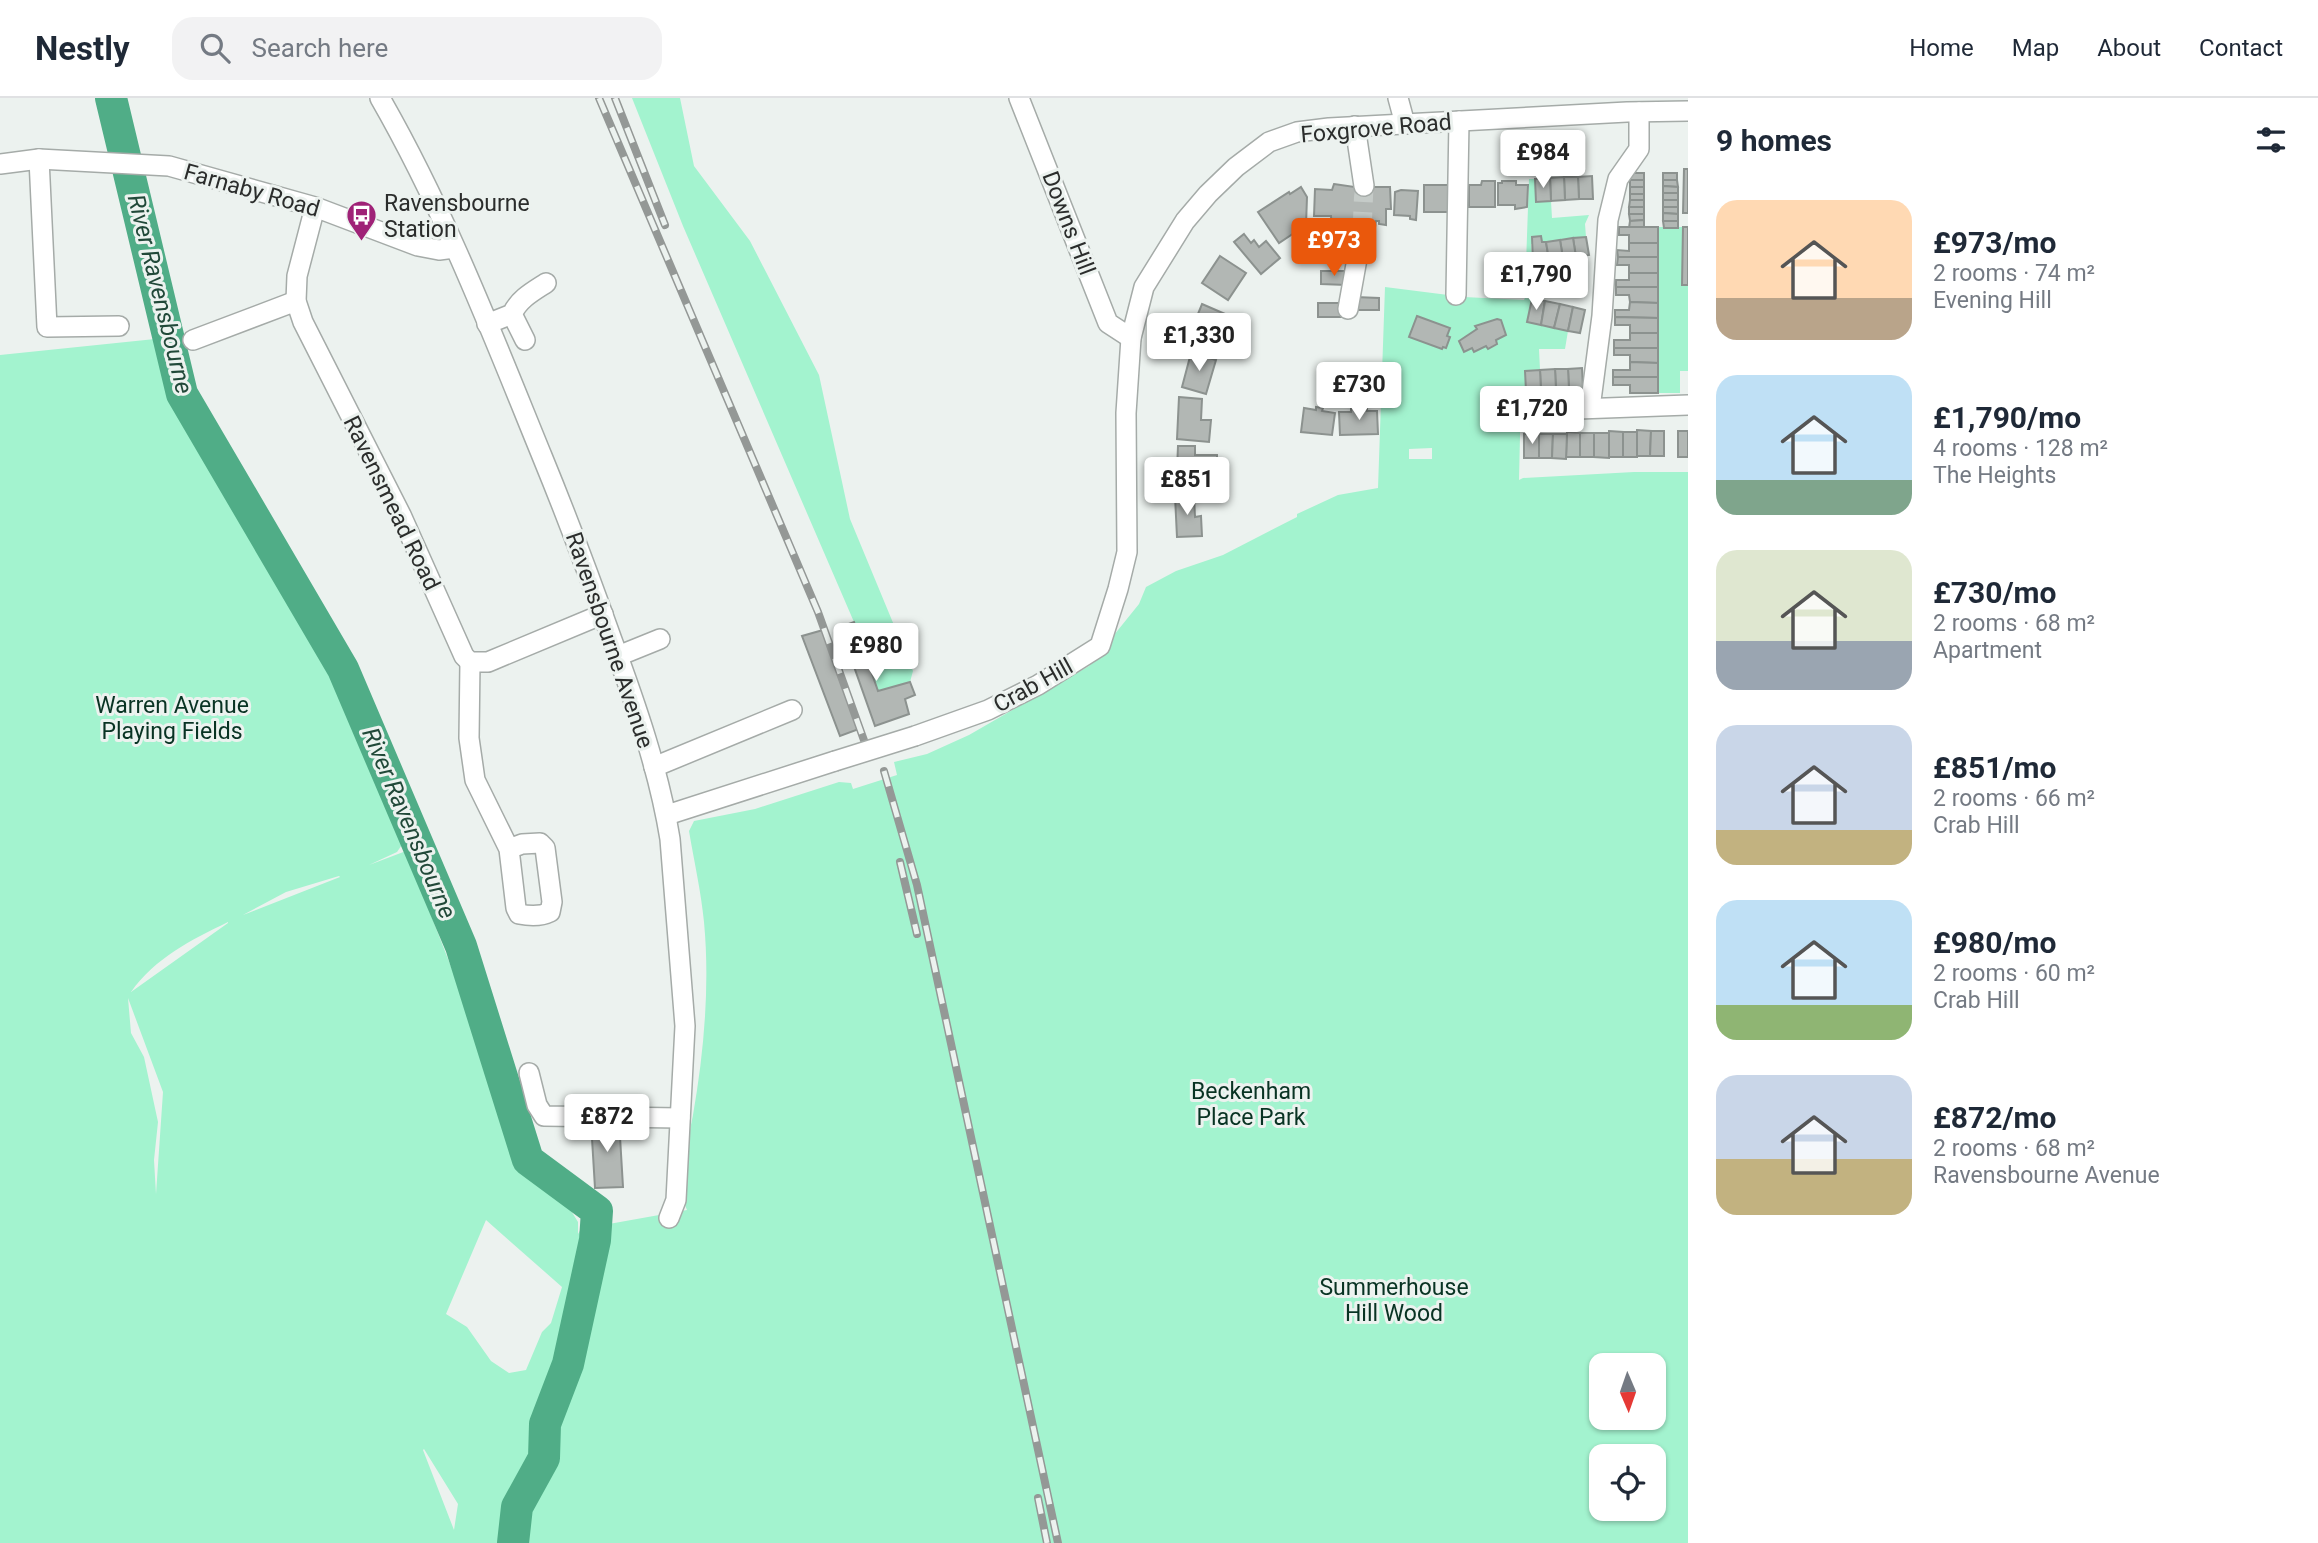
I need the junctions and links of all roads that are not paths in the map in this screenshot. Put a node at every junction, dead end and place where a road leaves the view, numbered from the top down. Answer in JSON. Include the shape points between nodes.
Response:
{"nodes":[{"id":1,"x":380,"y":98,"type":"edge"},
{"id":2,"x":1019,"y":98,"type":"edge"},
{"id":3,"x":1398,"y":98,"type":"edge"},
{"id":4,"x":1412,"y":98,"type":"edge"},
{"id":5,"x":1559,"y":107,"type":"edge"},
{"id":6,"x":1631,"y":107,"type":"edge"},
{"id":7,"x":1688,"y":111,"type":"edge"},
{"id":8,"x":1460,"y":121,"type":"junction"},
{"id":9,"x":1409,"y":124,"type":"junction"},
{"id":10,"x":1355,"y":126,"type":"junction"},
{"id":11,"x":39,"y":159,"type":"junction"},
{"id":12,"x":0,"y":164,"type":"edge"},
{"id":13,"x":1364,"y":186,"type":"tunnel mouth"},
{"id":14,"x":315,"y":207,"type":"junction"},
{"id":15,"x":1362,"y":231,"type":"tunnel mouth"},
{"id":16,"x":454,"y":248,"type":"junction"},
{"id":17,"x":545,"y":283,"type":"dead end"},
{"id":18,"x":1456,"y":295,"type":"dead end"},
{"id":19,"x":296,"y":301,"type":"junction"},
{"id":20,"x":1348,"y":309,"type":"dead end"},
{"id":21,"x":512,"y":314,"type":"junction"},
{"id":22,"x":487,"y":324,"type":"junction"},
{"id":23,"x":119,"y":326,"type":"dead end"},
{"id":24,"x":1131,"y":338,"type":"junction"},
{"id":25,"x":193,"y":340,"type":"dead end"},
{"id":26,"x":525,"y":340,"type":"dead end"},
{"id":27,"x":1688,"y":405,"type":"edge"},
{"id":28,"x":1590,"y":408,"type":"junction"},
{"id":29,"x":1523,"y":411,"type":"dead end"},
{"id":30,"x":603,"y":614,"type":"junction"},
{"id":31,"x":660,"y":639,"type":"dead end"},
{"id":32,"x":618,"y":656,"type":"junction"},
{"id":33,"x":470,"y":662,"type":"junction"},
{"id":34,"x":792,"y":710,"type":"dead end"},
{"id":35,"x":654,"y":767,"type":"junction"},
{"id":36,"x":667,"y":815,"type":"junction"},
{"id":37,"x":509,"y":849,"type":"dead end"},
{"id":38,"x":529,"y":1073,"type":"dead end"},
{"id":39,"x":680,"y":1118,"type":"junction"},
{"id":40,"x":669,"y":1219,"type":"dead end"}],
"edges":[{"from":1,"to":16,"type":"street","name":"Ravensbourne Avenue"},
{"from":2,"to":24,"type":"street","name":"Downs Hill","via":[[1108,323]]},
{"from":3,"to":9,"type":"street"},
{"from":4,"to":9,"type":"street"},
{"from":5,"to":6,"type":"street","name":"Foxgrove Road"},
{"from":5,"to":8,"type":"street","name":"Foxgrove Road"},
{"from":6,"to":7,"type":"street","name":"Foxgrove Road"},
{"from":6,"to":28,"type":"street","via":[[1639,149],[1618,179],[1608,220]]},
{"from":8,"to":9,"type":"street","name":"Foxgrove Road"},
{"from":8,"to":18,"type":"street"},
{"from":9,"to":10,"type":"street","name":"Foxgrove Road"},
{"from":10,"to":13,"type":"street"},
{"from":10,"to":24,"type":"street","name":"Foxgrove Road","via":[[1297,132],[1269,142],[1236,167],[1185,221],[1144,287]]},
{"from":11,"to":12,"type":"street"},
{"from":11,"to":14,"type":"street","name":"Farnaby Road","via":[[169,166]]},
{"from":11,"to":23,"type":"street","via":[[47,327]]},
{"from":14,"to":16,"type":"street","name":"Farnaby Road","via":[[418,246]]},
{"from":14,"to":19,"type":"street","name":"Ravensmead Road","via":[[297,275]]},
{"from":15,"to":20,"type":"street"},
{"from":16,"to":22,"type":"street","name":"Ravensbourne Avenue"},
{"from":17,"to":21,"type":"street","via":[[527,295]]},
{"from":19,"to":25,"type":"street"},
{"from":19,"to":33,"type":"street","name":"Ravensmead Road"},
{"from":21,"to":22,"type":"street"},
{"from":21,"to":26,"type":"street"},
{"from":22,"to":30,"type":"street","name":"Ravensbourne Avenue"},
{"from":24,"to":36,"type":"street","name":"Crab Hill","bridge":true,"via":[[1126,413],[1127,552],[1100,646],[988,710]]},
{"from":27,"to":28,"type":"street"},
{"from":28,"to":29,"type":"street"},
{"from":30,"to":32,"type":"street","name":"Ravensbourne Avenue"},
{"from":30,"to":33,"type":"street","via":[[488,662]]},
{"from":31,"to":32,"type":"street"},
{"from":32,"to":35,"type":"street","name":"Ravensbourne Avenue"},
{"from":33,"to":37,"type":"street","via":[[469,738],[475,780]]},
{"from":34,"to":35,"type":"street"},
{"from":35,"to":36,"type":"street","name":"Ravensbourne Avenue"},
{"from":36,"to":39,"type":"street","name":"Ravensbourne Avenue","via":[[685,1026]]},
{"from":38,"to":39,"type":"street","via":[[544,1116]]},
{"from":39,"to":40,"type":"street","name":"Ravensbourne Avenue","via":[[676,1200]]}]}
